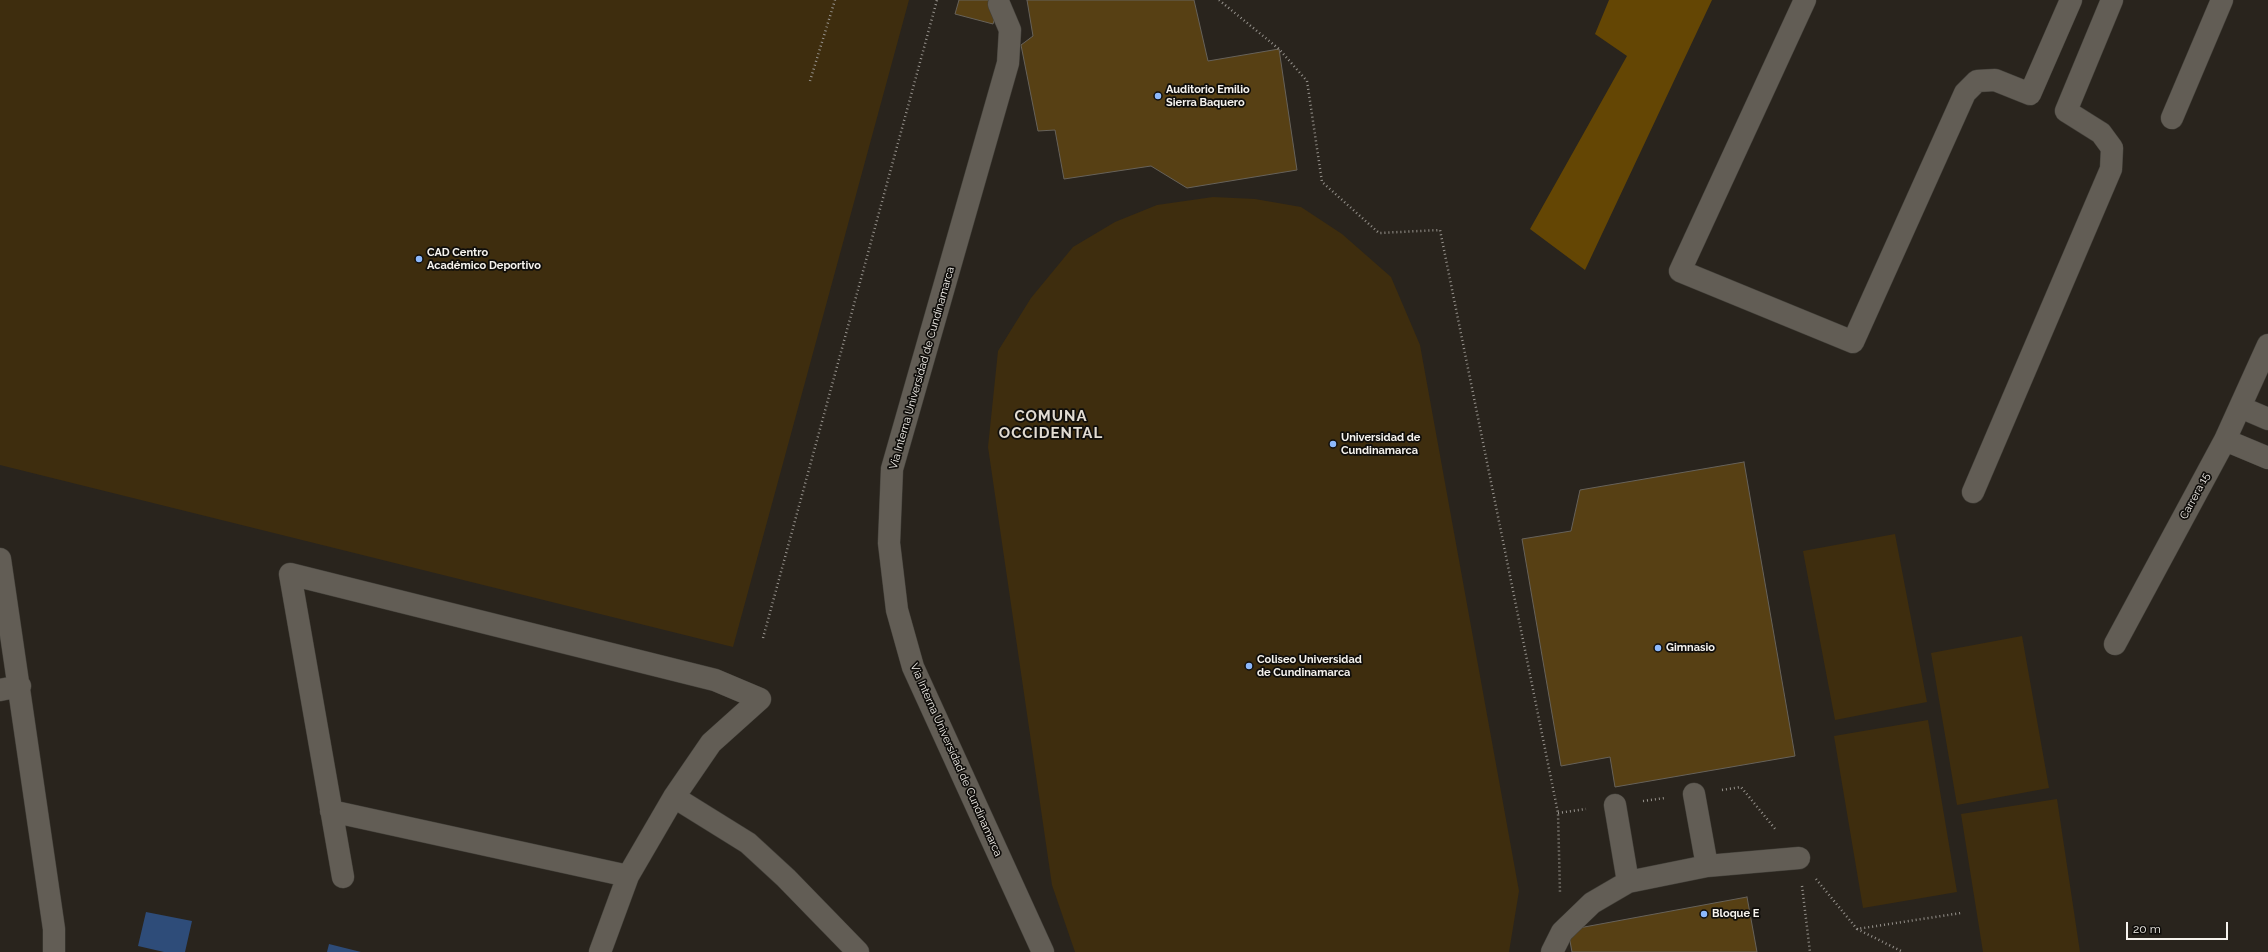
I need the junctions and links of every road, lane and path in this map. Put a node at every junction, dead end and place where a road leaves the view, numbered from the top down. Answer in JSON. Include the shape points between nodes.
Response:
{"nodes":[{"id":1,"x":835,"y":0,"type":"edge"},
{"id":2,"x":937,"y":0,"type":"edge"},
{"id":3,"x":1219,"y":0,"type":"edge"},
{"id":4,"x":1805,"y":0,"type":"edge"},
{"id":5,"x":2071,"y":0,"type":"edge"},
{"id":6,"x":2112,"y":0,"type":"edge"},
{"id":7,"x":2222,"y":0,"type":"edge"},
{"id":8,"x":999,"y":4,"type":"dead end"},
{"id":9,"x":810,"y":81,"type":"dead end"},
{"id":10,"x":2172,"y":118,"type":"dead end"},
{"id":11,"x":2268,"y":345,"type":"edge"},
{"id":12,"x":2240,"y":407,"type":"junction"},
{"id":13,"x":2268,"y":419,"type":"edge"},
{"id":14,"x":2225,"y":440,"type":"junction"},
{"id":15,"x":2268,"y":458,"type":"edge"},
{"id":16,"x":1973,"y":492,"type":"dead end"},
{"id":17,"x":0,"y":559,"type":"edge"},
{"id":18,"x":763,"y":638,"type":"dead end"},
{"id":19,"x":2115,"y":644,"type":"dead end"},
{"id":20,"x":10,"y":688,"type":"edge"},
{"id":21,"x":1694,"y":794,"type":"junction"},
{"id":22,"x":674,"y":797,"type":"junction"},
{"id":23,"x":1615,"y":805,"type":"junction"},
{"id":24,"x":331,"y":812,"type":"junction"},
{"id":25,"x":1558,"y":813,"type":"junction"},
{"id":26,"x":1799,"y":858,"type":"junction"},
{"id":27,"x":1707,"y":866,"type":"junction"},
{"id":28,"x":628,"y":876,"type":"junction"},
{"id":29,"x":343,"y":877,"type":"dead end"},
{"id":30,"x":1628,"y":882,"type":"junction"},
{"id":31,"x":1961,"y":913,"type":"dead end"},
{"id":32,"x":1857,"y":929,"type":"junction"},
{"id":33,"x":1556,"y":944,"type":"edge"},
{"id":34,"x":54,"y":952,"type":"edge"},
{"id":35,"x":600,"y":952,"type":"edge"},
{"id":36,"x":858,"y":952,"type":"edge"},
{"id":37,"x":1043,"y":952,"type":"edge"},
{"id":38,"x":1810,"y":952,"type":"edge"},
{"id":39,"x":1903,"y":952,"type":"edge"}],
"edges":[{"from":1,"to":9,"type":"path"},
{"from":2,"to":18,"type":"path"},
{"from":3,"to":25,"type":"path","via":[[1279,49],[1307,81],[1322,182],[1379,233],[1440,230]]},
{"from":4,"to":5,"type":"street","via":[[1680,270],[1854,342],[1965,93],[1977,81],[1995,80],[2030,94]]},
{"from":6,"to":16,"type":"street","via":[[2066,111],[2101,134],[2112,148],[2111,169]]},
{"from":7,"to":10,"type":"street"},
{"from":8,"to":37,"type":"street","name":"Via Interna Universidad de Cundinamarca","via":[[1010,30],[1008,63],[892,469],[890,543],[897,610],[913,667]]},
{"from":11,"to":12,"type":"street","name":"Carrera 15"},
{"from":12,"to":13,"type":"street"},
{"from":12,"to":14,"type":"street","name":"Carrera 15"},
{"from":14,"to":15,"type":"street"},
{"from":14,"to":19,"type":"street","name":"Carrera 15"},
{"from":17,"to":20,"type":"street"},
{"from":20,"to":34,"type":"street","via":[[54,929]]},
{"from":21,"to":23,"type":"path"},
{"from":21,"to":26,"type":"path","via":[[1741,787]]},
{"from":21,"to":27,"type":"street"},
{"from":22,"to":24,"type":"street","via":[[711,743],[760,699],[715,680],[290,574]]},
{"from":22,"to":28,"type":"street"},
{"from":22,"to":36,"type":"street","via":[[748,843]]},
{"from":23,"to":25,"type":"path"},
{"from":23,"to":30,"type":"street"},
{"from":24,"to":28,"type":"street"},
{"from":24,"to":29,"type":"street"},
{"from":25,"to":33,"type":"path"},
{"from":26,"to":27,"type":"street"},
{"from":26,"to":32,"type":"path"},
{"from":26,"to":38,"type":"path"},
{"from":27,"to":30,"type":"street"},
{"from":28,"to":35,"type":"street"},
{"from":30,"to":33,"type":"street","via":[[1592,903]]},
{"from":31,"to":32,"type":"path"},
{"from":32,"to":39,"type":"path"}]}
